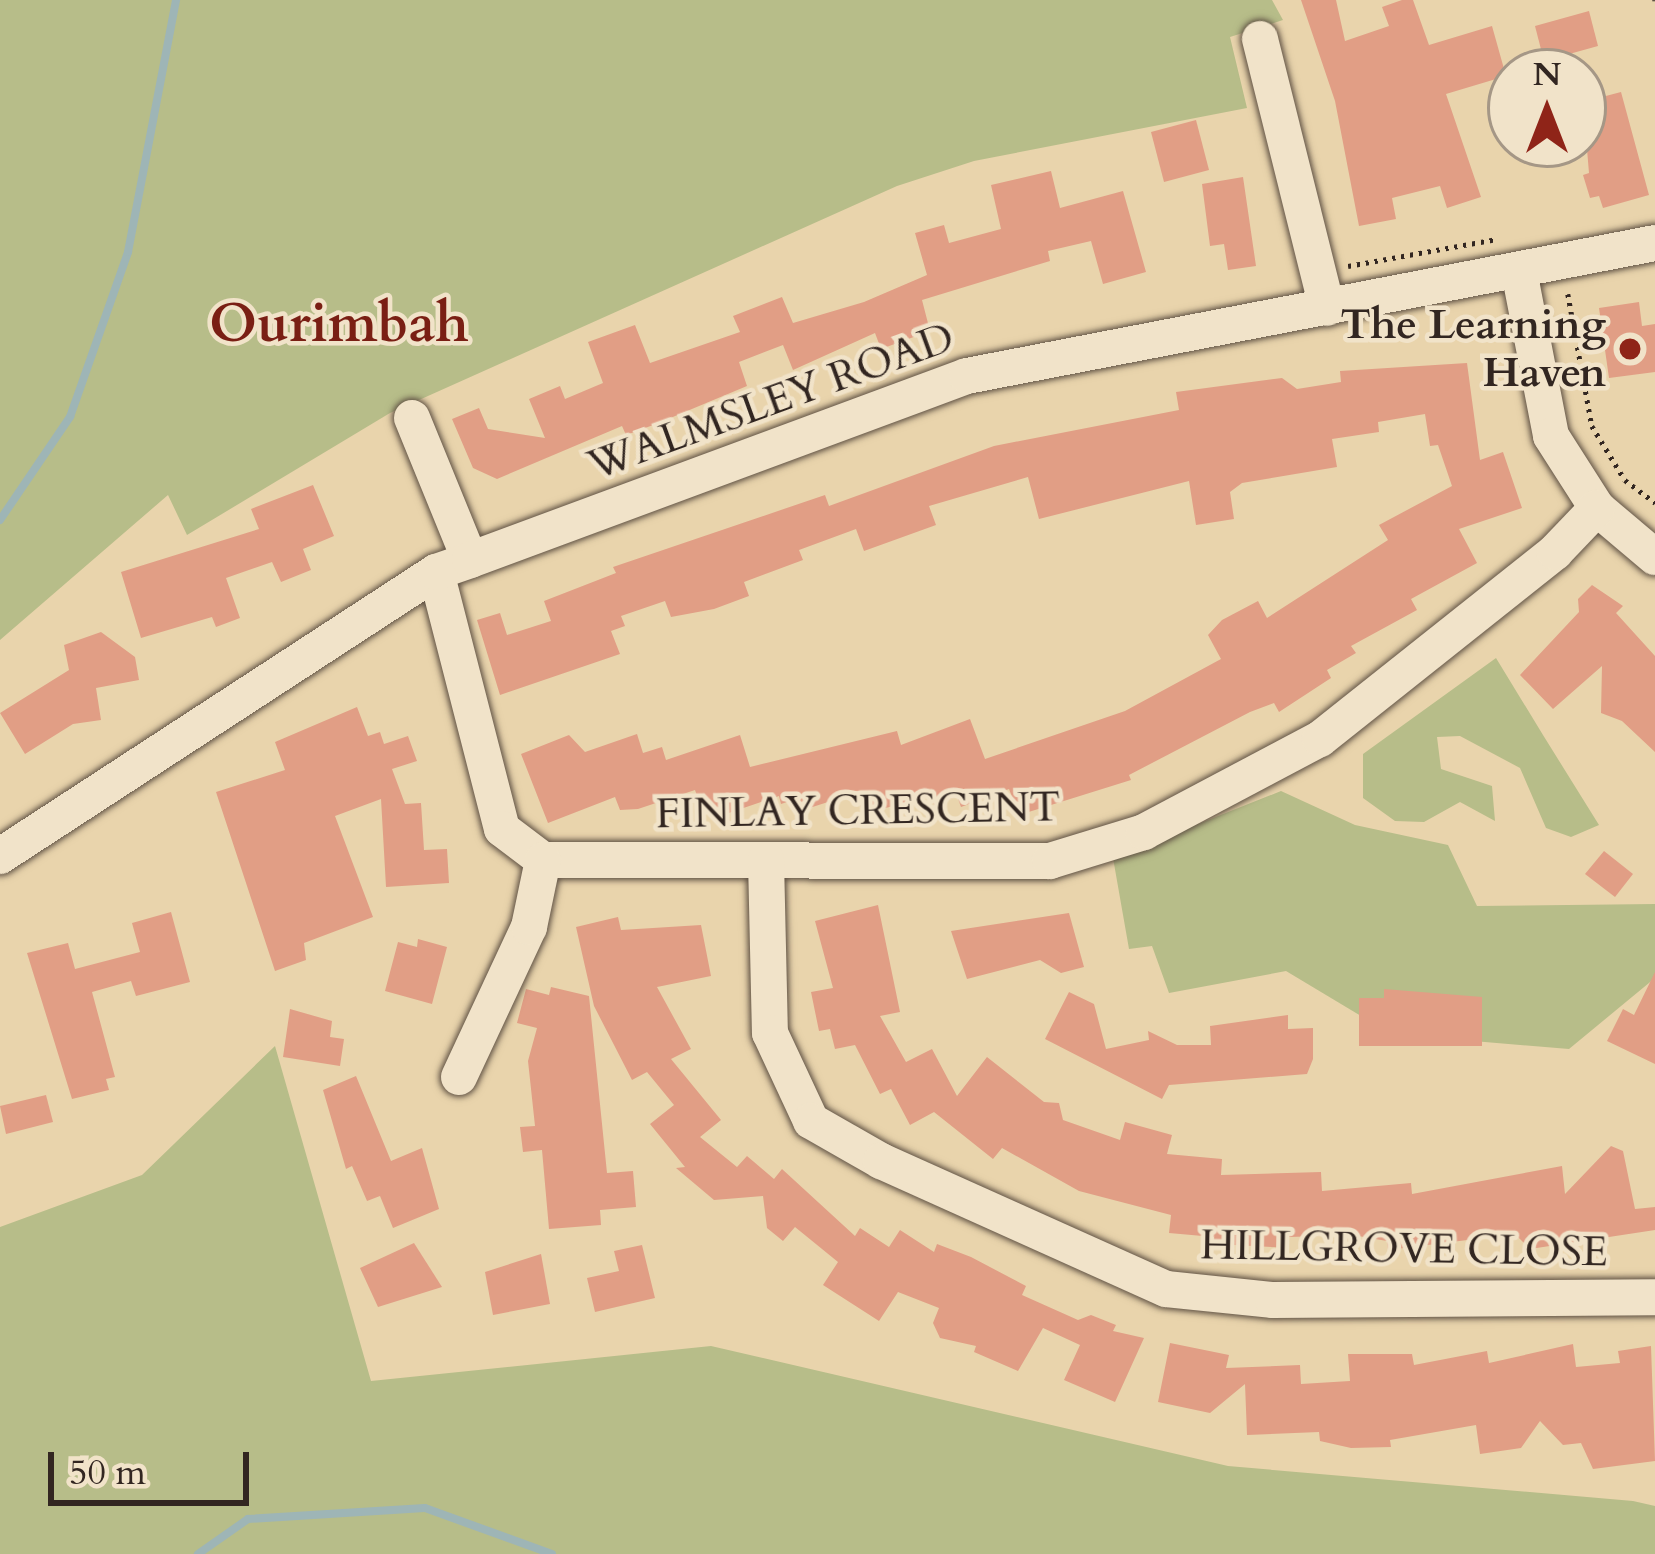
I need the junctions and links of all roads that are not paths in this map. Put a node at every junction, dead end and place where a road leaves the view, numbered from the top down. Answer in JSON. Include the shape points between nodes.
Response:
{"nodes":[{"id":1,"x":1259,"y":39,"type":"dead end"},
{"id":2,"x":1655,"y":243,"type":"edge"},
{"id":3,"x":1519,"y":271,"type":"junction"},
{"id":4,"x":1327,"y":308,"type":"junction"},
{"id":5,"x":412,"y":418,"type":"dead end"},
{"id":6,"x":1597,"y":508,"type":"junction"},
{"id":7,"x":1655,"y":557,"type":"edge"},
{"id":8,"x":453,"y":566,"type":"junction"},
{"id":9,"x":0,"y":856,"type":"edge"},
{"id":10,"x":543,"y":860,"type":"junction"},
{"id":11,"x":766,"y":860,"type":"junction"},
{"id":12,"x":460,"y":1077,"type":"dead end"},
{"id":13,"x":1655,"y":1298,"type":"edge"}],
"edges":[{"from":1,"to":4,"type":"street"},
{"from":2,"to":3,"type":"street","name":"WALMSLEY ROAD"},
{"from":3,"to":4,"type":"street","name":"WALMSLEY ROAD"},
{"from":3,"to":6,"type":"street","via":[[1551,436]]},
{"from":4,"to":8,"type":"street","name":"WALMSLEY ROAD","via":[[967,376]]},
{"from":5,"to":8,"type":"street"},
{"from":6,"to":7,"type":"street"},
{"from":6,"to":11,"type":"street","name":"FINLAY CRESCENT","via":[[1555,553],[1321,739],[1144,832],[1050,861]]},
{"from":8,"to":9,"type":"street","name":"WALMSLEY ROAD"},
{"from":8,"to":10,"type":"street","via":[[502,830]]},
{"from":10,"to":11,"type":"street","name":"FINLAY CRESCENT"},
{"from":10,"to":12,"type":"street","via":[[529,926]]},
{"from":11,"to":13,"type":"street","name":"HILLGROVE CLOSE","via":[[770,1034],[811,1121],[880,1161],[1166,1288],[1274,1300]]}]}
